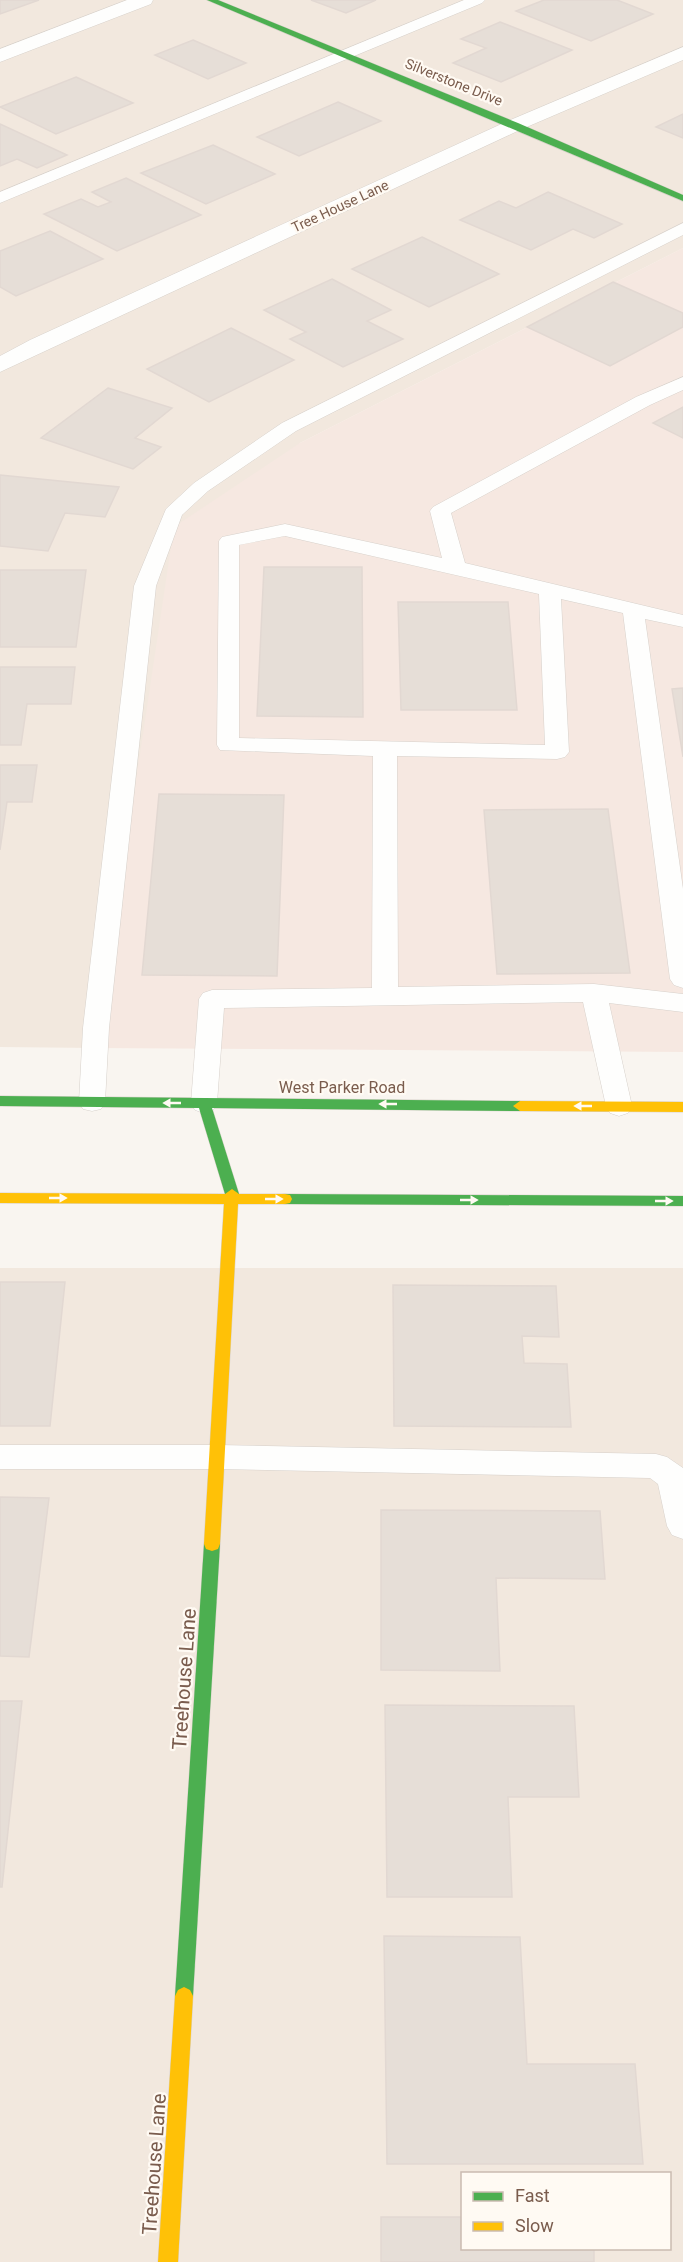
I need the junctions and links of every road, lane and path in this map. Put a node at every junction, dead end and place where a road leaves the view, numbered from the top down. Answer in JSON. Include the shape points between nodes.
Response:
{"nodes":[{"id":1,"x":144,"y":0,"type":"edge"},
{"id":2,"x":211,"y":0,"type":"edge"},
{"id":3,"x":477,"y":0,"type":"edge"},
{"id":4,"x":683,"y":53,"type":"edge"},
{"id":5,"x":0,"y":56,"type":"edge"},
{"id":6,"x":347,"y":56,"type":"junction"},
{"id":7,"x":515,"y":125,"type":"junction"},
{"id":8,"x":0,"y":198,"type":"edge"},
{"id":9,"x":683,"y":198,"type":"edge"},
{"id":10,"x":683,"y":228,"type":"edge"},
{"id":11,"x":0,"y":365,"type":"edge"},
{"id":12,"x":683,"y":383,"type":"edge"},
{"id":13,"x":444,"y":565,"type":"junction"},
{"id":14,"x":550,"y":590,"type":"junction"},
{"id":15,"x":633,"y":609,"type":"junction"},
{"id":16,"x":683,"y":621,"type":"edge"},
{"id":17,"x":385,"y":749,"type":"junction"},
{"id":18,"x":683,"y":979,"type":"edge"},
{"id":19,"x":594,"y":993,"type":"junction"},
{"id":20,"x":386,"y":997,"type":"junction"},
{"id":21,"x":683,"y":1003,"type":"edge"},
{"id":22,"x":0,"y":1101,"type":"edge"},
{"id":23,"x":92,"y":1102,"type":"junction"},
{"id":24,"x":204,"y":1103,"type":"junction"},
{"id":25,"x":619,"y":1106,"type":"junction"},
{"id":26,"x":683,"y":1107,"type":"edge"},
{"id":27,"x":0,"y":1198,"type":"edge"},
{"id":28,"x":233,"y":1199,"type":"junction"},
{"id":29,"x":683,"y":1201,"type":"edge"},
{"id":30,"x":0,"y":1457,"type":"edge"},
{"id":31,"x":218,"y":1457,"type":"junction"},
{"id":32,"x":683,"y":1526,"type":"edge"},
{"id":33,"x":168,"y":2262,"type":"edge"}],
"edges":[{"from":1,"to":5,"type":"street"},
{"from":2,"to":6,"type":"street","name":"Silverstone Drive"},
{"from":3,"to":6,"type":"lane"},
{"from":4,"to":7,"type":"street","name":"Tree House Lane"},
{"from":6,"to":7,"type":"street","name":"Silverstone Drive"},
{"from":6,"to":8,"type":"lane"},
{"from":7,"to":9,"type":"street","name":"Silverstone Drive"},
{"from":7,"to":11,"type":"street","name":"Tree House Lane"},
{"from":10,"to":23,"type":"lane","via":[[289,427],[201,487],[173,513],[145,586],[96,1028]]},
{"from":12,"to":13,"type":"lane","via":[[440,511],[455,567]]},
{"from":13,"to":14,"type":"lane"},
{"from":13,"to":17,"type":"lane","via":[[285,530],[229,541],[228,745]]},
{"from":14,"to":15,"type":"lane"},
{"from":14,"to":17,"type":"lane","via":[[557,752]]},
{"from":15,"to":16,"type":"lane"},
{"from":15,"to":18,"type":"lane"},
{"from":17,"to":20,"type":"lane"},
{"from":19,"to":20,"type":"lane"},
{"from":19,"to":21,"type":"lane"},
{"from":19,"to":25,"type":"lane"},
{"from":20,"to":24,"type":"lane","via":[[212,999]]},
{"from":22,"to":23,"type":"street","name":"West Parker Road"},
{"from":24,"to":23,"type":"street","name":"West Parker Road","one_way":true},
{"from":25,"to":24,"type":"street","name":"West Parker Road","one_way":true},
{"from":24,"to":28,"type":"street","name":"Treehouse Lane"},
{"from":25,"to":26,"type":"street","name":"West Parker Road"},
{"from":27,"to":28,"type":"street","one_way":true},
{"from":28,"to":29,"type":"street","one_way":true},
{"from":28,"to":31,"type":"street","name":"Treehouse Lane"},
{"from":30,"to":31,"type":"lane"},
{"from":31,"to":32,"type":"lane","via":[[656,1466],[672,1477]]},
{"from":31,"to":33,"type":"street","name":"Treehouse Lane"}]}
